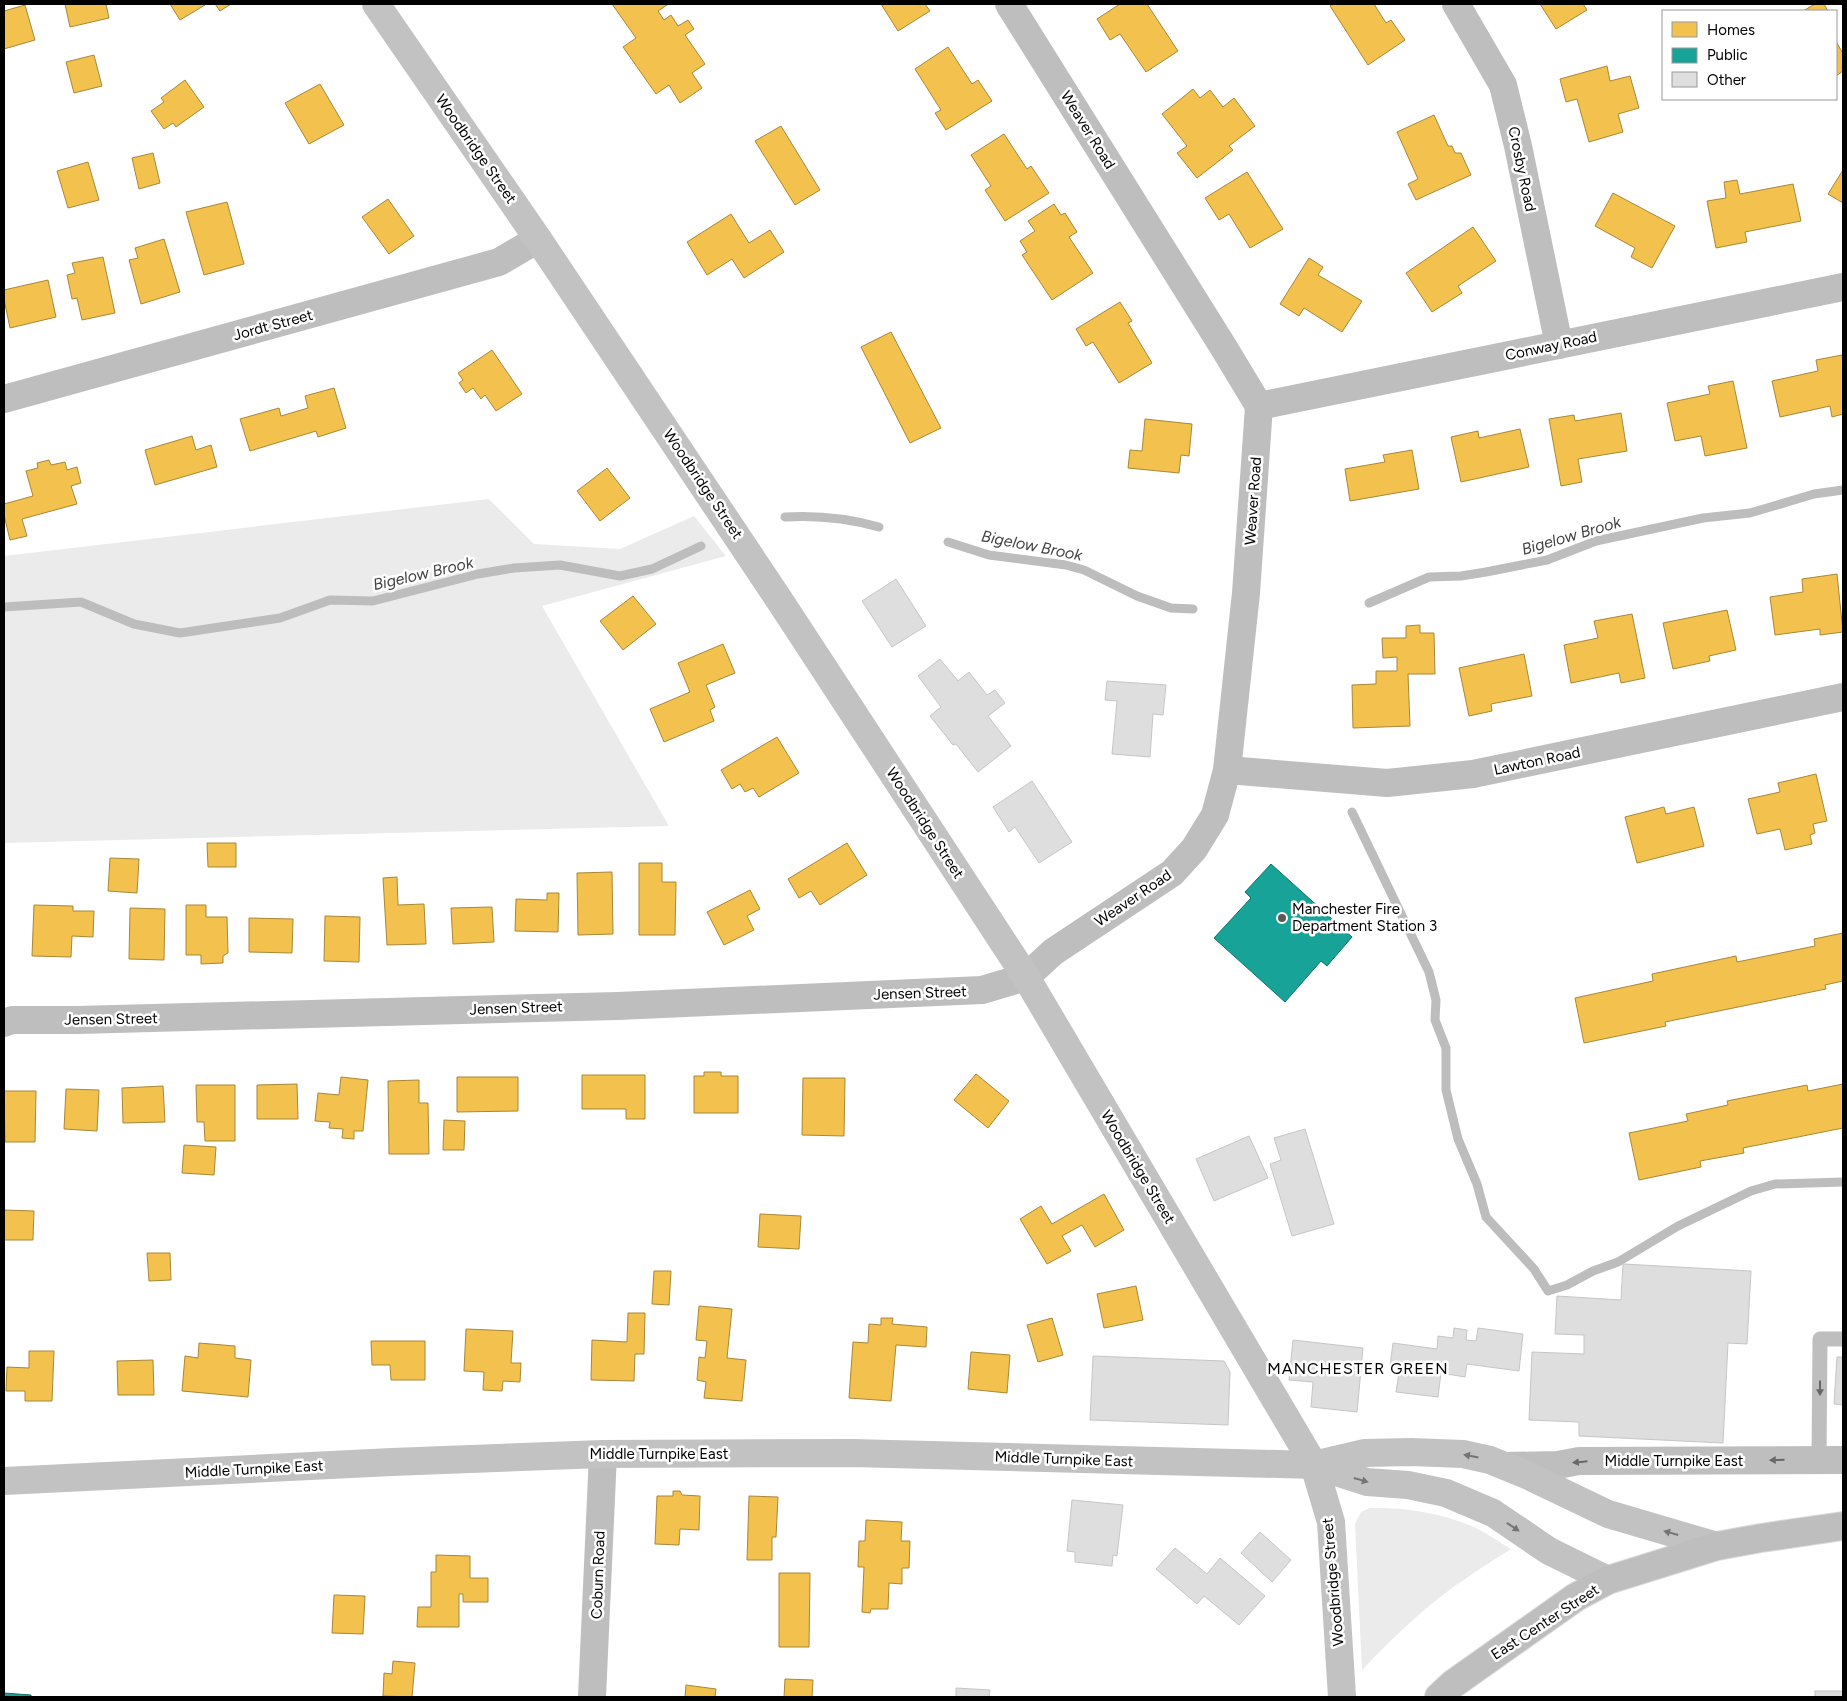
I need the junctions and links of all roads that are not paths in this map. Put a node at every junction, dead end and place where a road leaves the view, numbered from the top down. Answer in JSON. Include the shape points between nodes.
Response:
{"nodes":[{"id":1,"x":376,"y":4,"type":"edge"},
{"id":2,"x":1009,"y":4,"type":"edge"},
{"id":3,"x":1456,"y":4,"type":"edge"},
{"id":4,"x":538,"y":240,"type":"junction"},
{"id":5,"x":1843,"y":287,"type":"edge"},
{"id":6,"x":1559,"y":345,"type":"junction"},
{"id":7,"x":4,"y":399,"type":"edge"},
{"id":8,"x":1259,"y":406,"type":"junction"},
{"id":9,"x":1843,"y":697,"type":"edge"},
{"id":10,"x":1227,"y":770,"type":"junction"},
{"id":11,"x":1026,"y":978,"type":"junction"},
{"id":12,"x":4,"y":1022,"type":"edge"},
{"id":13,"x":1843,"y":1339,"type":"edge"},
{"id":14,"x":603,"y":1454,"type":"junction"},
{"id":15,"x":1831,"y":1460,"type":"edge"},
{"id":16,"x":1314,"y":1465,"type":"junction"},
{"id":17,"x":1506,"y":1466,"type":"junction"},
{"id":18,"x":4,"y":1481,"type":"edge"},
{"id":19,"x":1843,"y":1526,"type":"edge"},
{"id":20,"x":1717,"y":1546,"type":"junction"},
{"id":21,"x":1608,"y":1580,"type":"junction"},
{"id":22,"x":592,"y":1697,"type":"edge"},
{"id":23,"x":1342,"y":1697,"type":"edge"},
{"id":24,"x":1439,"y":1697,"type":"edge"}],
"edges":[{"from":1,"to":4,"type":"main road","name":"Woodbridge Street"},
{"from":2,"to":8,"type":"street","name":"Weaver Road"},
{"from":3,"to":6,"type":"street","name":"Crosby Road","via":[[1503,85]]},
{"from":4,"to":7,"type":"street","name":"Jordt Street","via":[[500,262]]},
{"from":4,"to":11,"type":"main road","name":"Woodbridge Street","via":[[778,598]]},
{"from":5,"to":6,"type":"street","name":"Conway Road"},
{"from":6,"to":8,"type":"street","name":"Conway Road"},
{"from":8,"to":10,"type":"street","name":"Weaver Road","via":[[1246,593]]},
{"from":9,"to":10,"type":"street","name":"Lawton Road","via":[[1474,774],[1387,783]]},
{"from":10,"to":11,"type":"street","name":"Weaver Road","via":[[1214,815],[1194,848],[1172,874],[1053,952]]},
{"from":11,"to":12,"type":"street","name":"Jensen Street","via":[[982,990],[963,991],[608,1006]]},
{"from":11,"to":16,"type":"main road","name":"Woodbridge Street"},
{"from":13,"to":15,"type":"lane","one_way":true,"via":[[1820,1339]]},
{"from":14,"to":16,"type":"main road","name":"Middle Turnpike East","via":[[852,1453]]},
{"from":14,"to":18,"type":"main road","name":"Middle Turnpike East"},
{"from":14,"to":22,"type":"street","name":"Coburn Road"},
{"from":15,"to":17,"type":"street","name":"Middle Turnpike East","one_way":true,"via":[[1579,1461],[1558,1465]]},
{"from":17,"to":16,"type":"main road","name":"Middle Turnpike East","one_way":true,"via":[[1463,1454],[1411,1452],[1365,1453]]},
{"from":16,"to":21,"type":"main road","name":"Middle Turnpike East","one_way":true,"via":[[1367,1482],[1446,1492],[1493,1513],[1549,1551]]},
{"from":16,"to":23,"type":"main road","name":"Woodbridge Street","via":[[1331,1522]]},
{"from":20,"to":17,"type":"main road","name":"Middle Turnpike East","one_way":true,"via":[[1608,1514]]},
{"from":19,"to":20,"type":"street","name":"Middle Turnpike East"},
{"from":20,"to":21,"type":"street","name":"East Center Street"},
{"from":21,"to":24,"type":"street","name":"East Center Street","via":[[1576,1597]]}]}
